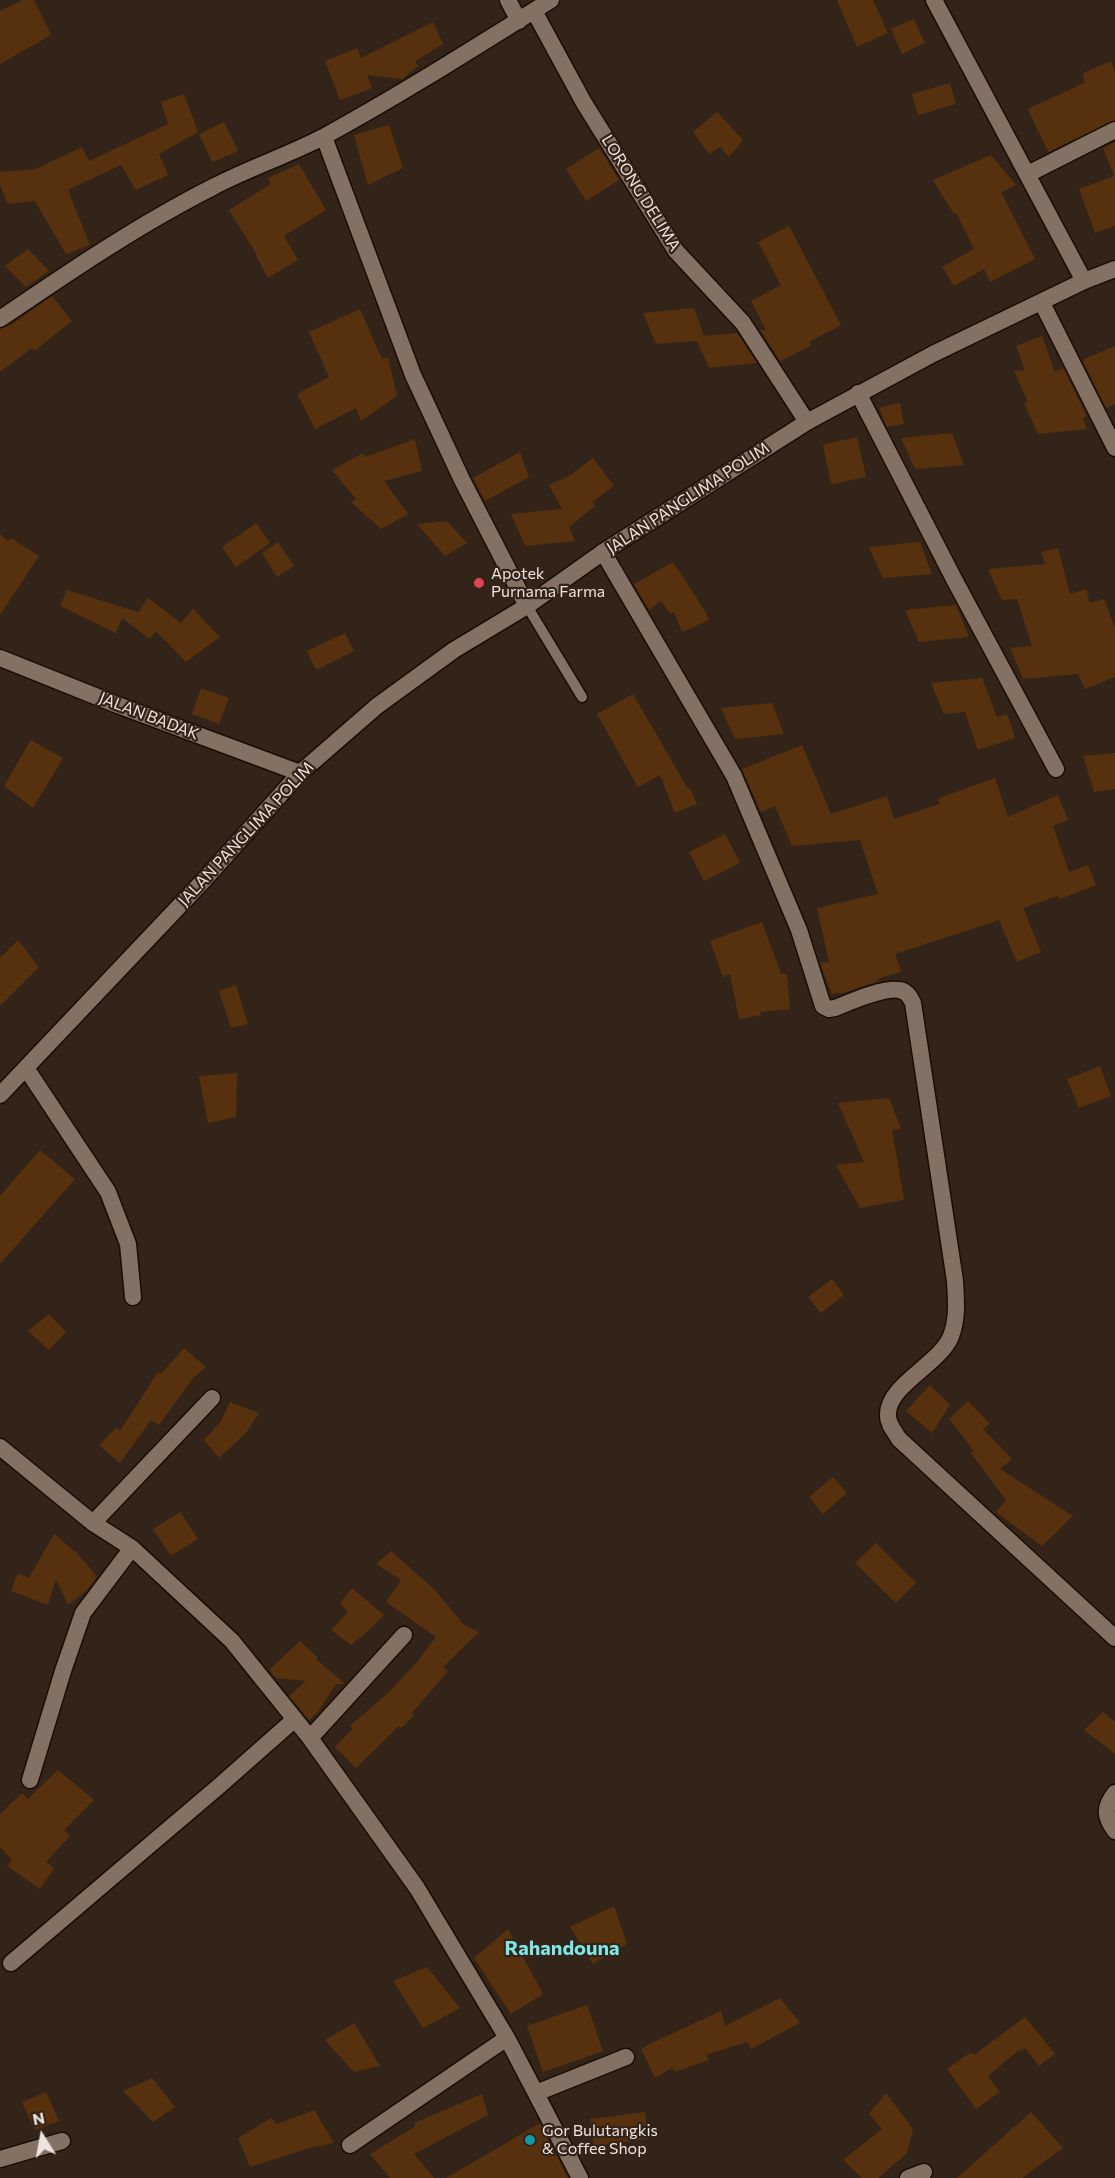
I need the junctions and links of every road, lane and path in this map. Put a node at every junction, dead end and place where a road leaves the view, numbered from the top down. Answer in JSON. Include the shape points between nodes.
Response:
{"nodes":[{"id":1,"x":508,"y":0,"type":"edge"},
{"id":2,"x":551,"y":0,"type":"edge"},
{"id":3,"x":934,"y":0,"type":"edge"},
{"id":4,"x":534,"y":11,"type":"junction"},
{"id":5,"x":519,"y":21,"type":"junction"},
{"id":6,"x":1115,"y":130,"type":"edge"},
{"id":7,"x":324,"y":136,"type":"junction"},
{"id":8,"x":1028,"y":174,"type":"junction"},
{"id":9,"x":1115,"y":269,"type":"edge"},
{"id":10,"x":1084,"y":281,"type":"junction"},
{"id":11,"x":1042,"y":303,"type":"junction"},
{"id":12,"x":0,"y":319,"type":"edge"},
{"id":13,"x":858,"y":393,"type":"junction"},
{"id":14,"x":807,"y":422,"type":"junction"},
{"id":15,"x":1115,"y":448,"type":"edge"},
{"id":16,"x":603,"y":552,"type":"junction"},
{"id":17,"x":527,"y":606,"type":"junction"},
{"id":18,"x":0,"y":657,"type":"edge"},
{"id":19,"x":582,"y":697,"type":"dead end"},
{"id":20,"x":1056,"y":769,"type":"dead end"},
{"id":21,"x":300,"y":773,"type":"junction"},
{"id":22,"x":26,"y":1068,"type":"junction"},
{"id":23,"x":0,"y":1095,"type":"edge"},
{"id":24,"x":134,"y":1297,"type":"dead end"},
{"id":25,"x":212,"y":1398,"type":"dead end"},
{"id":26,"x":0,"y":1448,"type":"edge"},
{"id":27,"x":93,"y":1522,"type":"junction"},
{"id":28,"x":132,"y":1548,"type":"junction"},
{"id":29,"x":404,"y":1635,"type":"dead end"},
{"id":30,"x":1115,"y":1638,"type":"edge"},
{"id":31,"x":295,"y":1719,"type":"junction"},
{"id":32,"x":310,"y":1738,"type":"junction"},
{"id":33,"x":30,"y":1780,"type":"dead end"},
{"id":34,"x":1115,"y":1793,"type":"edge"},
{"id":35,"x":1115,"y":1831,"type":"edge"},
{"id":36,"x":11,"y":1964,"type":"dead end"},
{"id":37,"x":507,"y":2038,"type":"junction"},
{"id":38,"x":626,"y":2057,"type":"dead end"},
{"id":39,"x":536,"y":2093,"type":"junction"},
{"id":40,"x":62,"y":2141,"type":"dead end"},
{"id":41,"x":350,"y":2145,"type":"dead end"},
{"id":42,"x":0,"y":2158,"type":"edge"},
{"id":43,"x":580,"y":2178,"type":"edge"}],
"edges":[{"from":1,"to":5,"type":"street"},
{"from":2,"to":4,"type":"street"},
{"from":3,"to":8,"type":"street"},
{"from":4,"to":5,"type":"street"},
{"from":4,"to":14,"type":"street","name":"LORONG DELIMA","via":[[584,103],[676,251],[743,323]]},
{"from":5,"to":7,"type":"street"},
{"from":6,"to":8,"type":"street"},
{"from":7,"to":12,"type":"street","via":[[213,186],[156,218]]},
{"from":7,"to":17,"type":"street","via":[[414,375],[462,480]]},
{"from":8,"to":10,"type":"street"},
{"from":9,"to":10,"type":"street","name":"JALAN PANGLIMA POLIM"},
{"from":10,"to":11,"type":"street","name":"JALAN PANGLIMA POLIM"},
{"from":11,"to":13,"type":"street","name":"JALAN PANGLIMA POLIM"},
{"from":11,"to":15,"type":"street"},
{"from":13,"to":14,"type":"street","name":"JALAN PANGLIMA POLIM"},
{"from":13,"to":20,"type":"street"},
{"from":14,"to":16,"type":"street","name":"JALAN PANGLIMA POLIM"},
{"from":16,"to":17,"type":"street","name":"JALAN PANGLIMA POLIM"},
{"from":16,"to":30,"type":"street","via":[[734,776],[799,930],[823,1006],[835,1008],[890,990],[901,990],[913,1003],[957,1315],[951,1338],[894,1396],[888,1414],[891,1426],[899,1439]]},
{"from":17,"to":19,"type":"lane"},
{"from":17,"to":21,"type":"street","name":"JALAN PANGLIMA POLIM","via":[[454,650],[396,692]]},
{"from":18,"to":21,"type":"street","name":"JALAN BADAK"},
{"from":21,"to":22,"type":"street","name":"JALAN PANGLIMA POLIM"},
{"from":22,"to":23,"type":"street","name":"JALAN PANGLIMA POLIM"},
{"from":22,"to":24,"type":"street","via":[[108,1192],[128,1244]]},
{"from":25,"to":27,"type":"street"},
{"from":26,"to":27,"type":"street"},
{"from":27,"to":28,"type":"street"},
{"from":28,"to":31,"type":"street","via":[[232,1641]]},
{"from":28,"to":33,"type":"street","via":[[83,1613]]},
{"from":29,"to":32,"type":"street"},
{"from":31,"to":32,"type":"street"},
{"from":31,"to":36,"type":"street"},
{"from":32,"to":37,"type":"street","via":[[417,1888]]},
{"from":34,"to":35,"type":"street","via":[[1106,1804],[1106,1815]]},
{"from":37,"to":39,"type":"street"},
{"from":37,"to":41,"type":"street"},
{"from":38,"to":39,"type":"street"},
{"from":39,"to":43,"type":"street"},
{"from":40,"to":42,"type":"street"}]}
